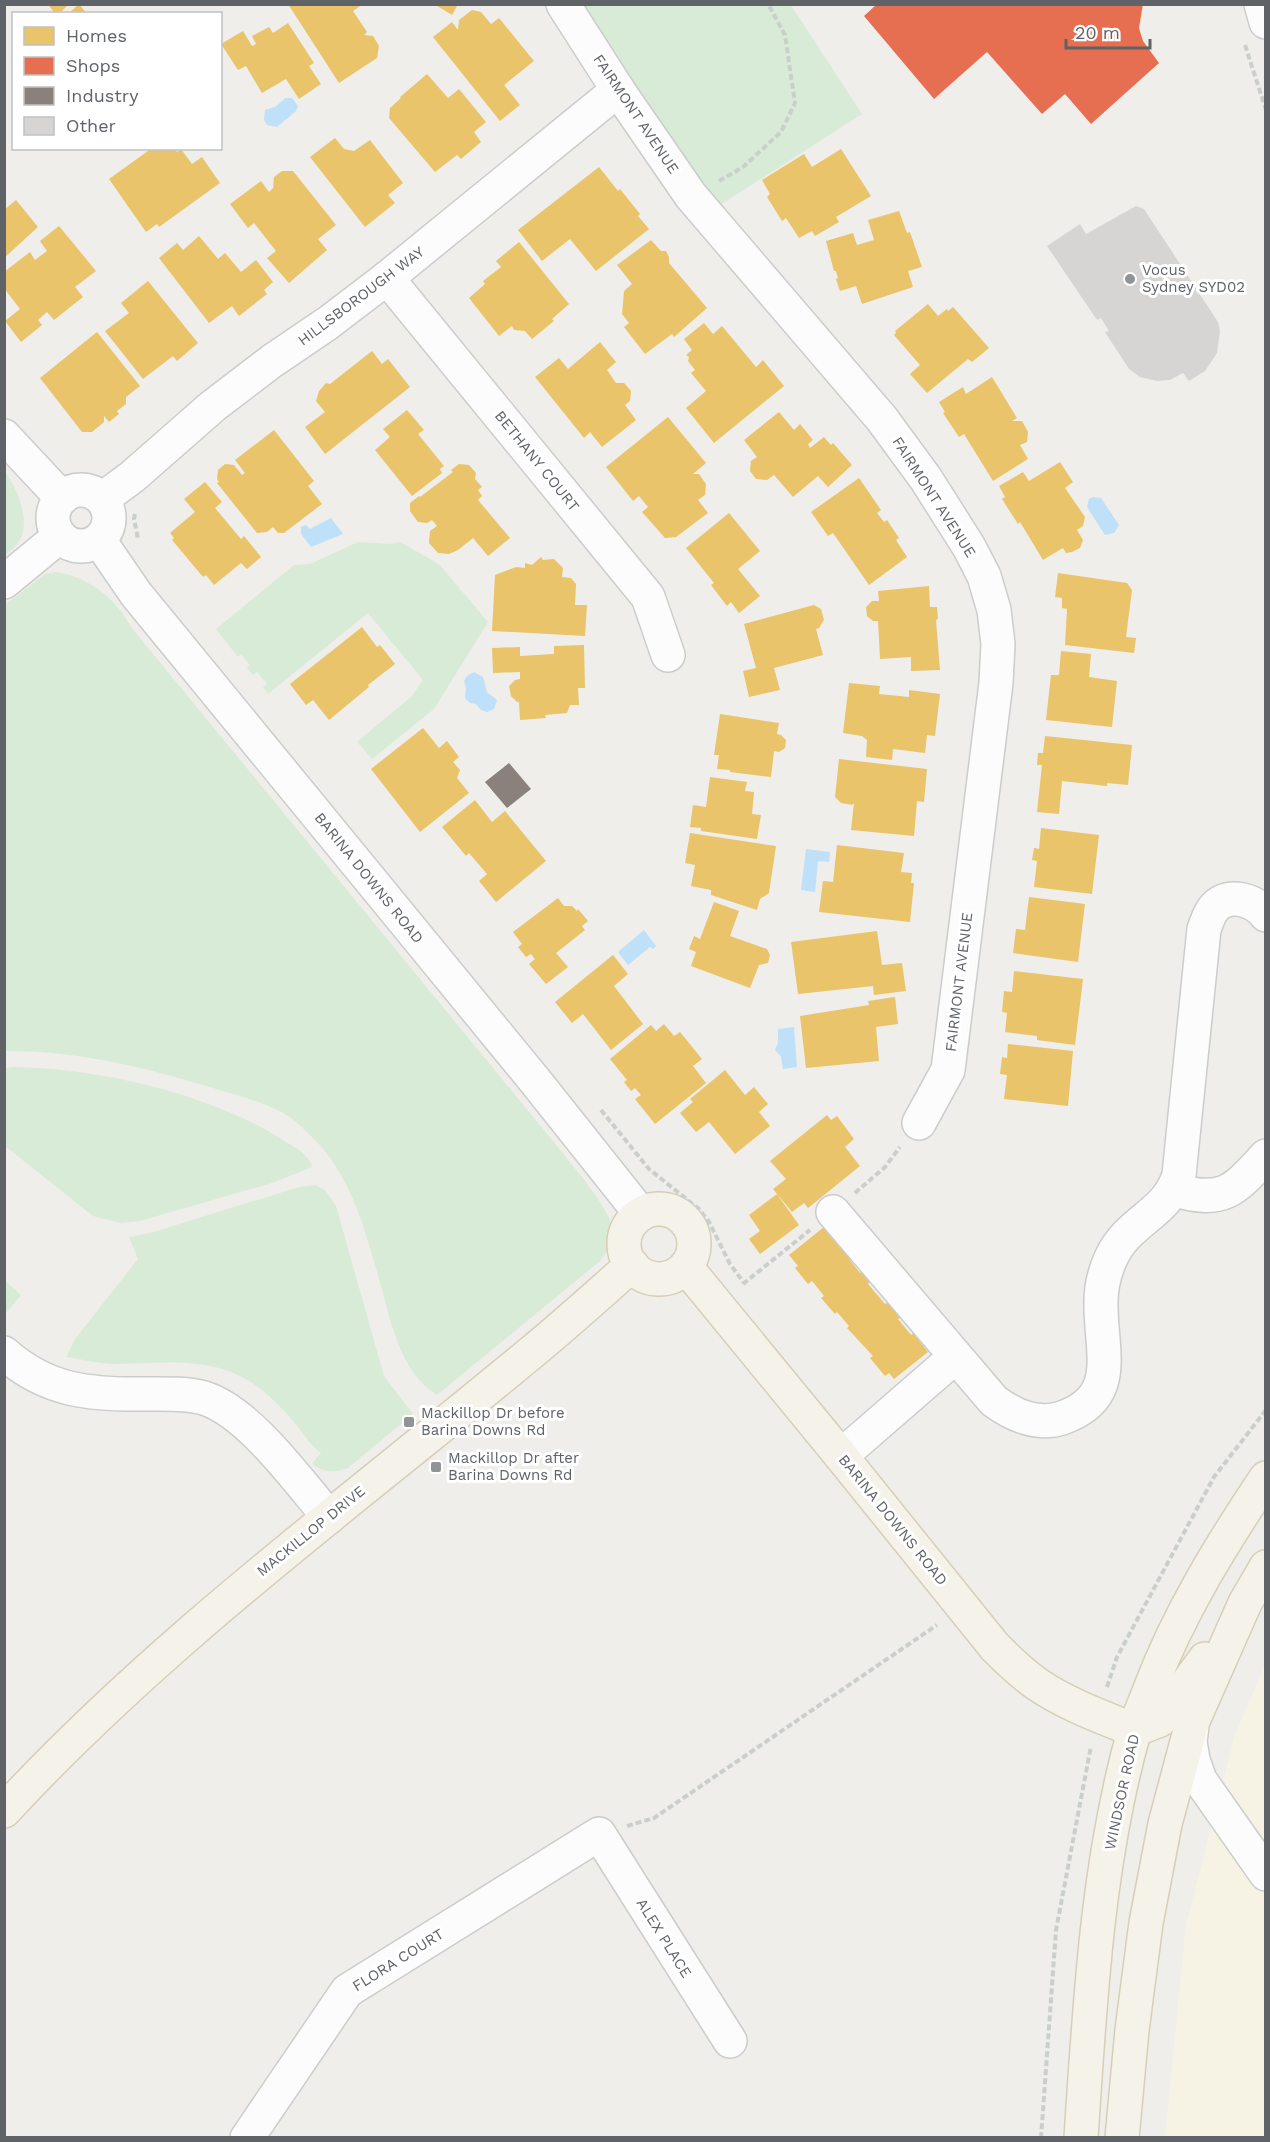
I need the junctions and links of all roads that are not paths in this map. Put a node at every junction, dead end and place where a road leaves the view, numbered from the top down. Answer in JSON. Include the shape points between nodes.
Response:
{"nodes":[{"id":1,"x":563,"y":4,"type":"edge"},
{"id":2,"x":1261,"y":4,"type":"edge"},
{"id":3,"x":1254,"y":30,"type":"edge"},
{"id":4,"x":618,"y":90,"type":"junction"},
{"id":5,"x":387,"y":278,"type":"junction"},
{"id":6,"x":4,"y":436,"type":"edge"},
{"id":7,"x":62,"y":498,"type":"junction"},
{"id":8,"x":102,"y":499,"type":"junction"},
{"id":9,"x":60,"y":536,"type":"junction"},
{"id":10,"x":99,"y":540,"type":"junction"},
{"id":11,"x":4,"y":582,"type":"edge"},
{"id":12,"x":668,"y":655,"type":"dead end"},
{"id":13,"x":1266,"y":915,"type":"edge"},
{"id":14,"x":919,"y":1123,"type":"dead end"},
{"id":15,"x":1266,"y":1156,"type":"edge"},
{"id":16,"x":1175,"y":1190,"type":"junction"},
{"id":17,"x":833,"y":1212,"type":"dead end"},
{"id":18,"x":641,"y":1215,"type":"junction"},
{"id":19,"x":632,"y":1265,"type":"junction"},
{"id":20,"x":686,"y":1267,"type":"junction"},
{"id":21,"x":4,"y":1353,"type":"edge"},
{"id":22,"x":955,"y":1357,"type":"junction"},
{"id":23,"x":841,"y":1456,"type":"junction"},
{"id":24,"x":1266,"y":1478,"type":"edge"},
{"id":25,"x":329,"y":1517,"type":"junction"},
{"id":26,"x":1266,"y":1567,"type":"edge"},
{"id":27,"x":1245,"y":1603,"type":"junction"},
{"id":28,"x":1192,"y":1724,"type":"junction"},
{"id":29,"x":1134,"y":1730,"type":"junction"},
{"id":30,"x":4,"y":1811,"type":"edge"},
{"id":31,"x":599,"y":1834,"type":"joint"},
{"id":32,"x":1266,"y":1874,"type":"edge"},
{"id":33,"x":730,"y":2041,"type":"dead end"},
{"id":34,"x":247,"y":2138,"type":"edge"},
{"id":35,"x":1081,"y":2138,"type":"edge"},
{"id":36,"x":1122,"y":2138,"type":"edge"}],
"edges":[{"from":1,"to":4,"type":"street","name":"FAIRMONT AVENUE"},
{"from":2,"to":3,"type":"street"},
{"from":4,"to":5,"type":"street","name":"HILLSBOROUGH WAY"},
{"from":4,"to":14,"type":"street","name":"FAIRMONT AVENUE","via":[[691,196],[895,436],[969,547],[984,576],[994,610],[998,644],[996,683],[948,1070]]},
{"from":5,"to":8,"type":"street","name":"HILLSBOROUGH WAY","via":[[213,406]]},
{"from":5,"to":12,"type":"street","name":"BETHANY COURT","via":[[648,597]]},
{"from":6,"to":7,"type":"street"},
{"from":7,"to":8,"type":"street","via":[[79,490]]},
{"from":7,"to":9,"type":"street","via":[[53,520]]},
{"from":8,"to":10,"type":"street","via":[[109,519]]},
{"from":9,"to":10,"type":"street","via":[[77,545]]},
{"from":9,"to":11,"type":"street"},
{"from":10,"to":18,"type":"street","name":"BARINA DOWNS ROAD","via":[[136,594]]},
{"from":13,"to":16,"type":"street","via":[[1252,903],[1225,900],[1215,907],[1204,929],[1182,1155]]},
{"from":15,"to":16,"type":"street","via":[[1224,1194],[1194,1196]]},
{"from":16,"to":22,"type":"street","via":[[1132,1228],[1111,1258],[1101,1299],[1104,1381],[1094,1399],[1077,1413],[1057,1420],[1033,1420],[1010,1413],[994,1401]]},
{"from":17,"to":22,"type":"street"},
{"from":18,"to":19,"type":"main road","via":[[628,1230],[626,1240]]},
{"from":18,"to":20,"type":"main road","via":[[659,1209],[686,1222],[694,1241]]},
{"from":19,"to":20,"type":"main road","via":[[638,1273],[657,1279],[677,1274]]},
{"from":19,"to":25,"type":"main road","name":"MACKILLOP DRIVE","via":[[534,1351]]},
{"from":20,"to":23,"type":"main road","name":"BARINA DOWNS ROAD"},
{"from":21,"to":25,"type":"street","via":[[45,1380],[73,1390],[172,1394],[204,1398],[225,1408],[248,1424]]},
{"from":22,"to":23,"type":"street"},
{"from":23,"to":29,"type":"main road","name":"BARINA DOWNS ROAD","via":[[1015,1668],[1038,1685]]},
{"from":24,"to":29,"type":"main road","name":"WINDSOR ROAD","via":[[1192,1595],[1160,1661]]},
{"from":25,"to":30,"type":"main road","name":"MACKILLOP DRIVE","via":[[243,1586],[104,1711]]},
{"from":26,"to":27,"type":"main road"},
{"from":27,"to":28,"type":"main road"},
{"from":27,"to":29,"type":"main road","via":[[1161,1720]]},
{"from":28,"to":32,"type":"street","via":[[1190,1742],[1200,1780]]},
{"from":28,"to":36,"type":"main road","via":[[1165,1824],[1146,1923]]},
{"from":29,"to":35,"type":"main road","name":"WINDSOR ROAD","via":[[1109,1845],[1096,1945]]},
{"from":31,"to":33,"type":"street","name":"ALEX PLACE"},
{"from":31,"to":34,"type":"street","name":"FLORA COURT","via":[[347,1991]]}]}
